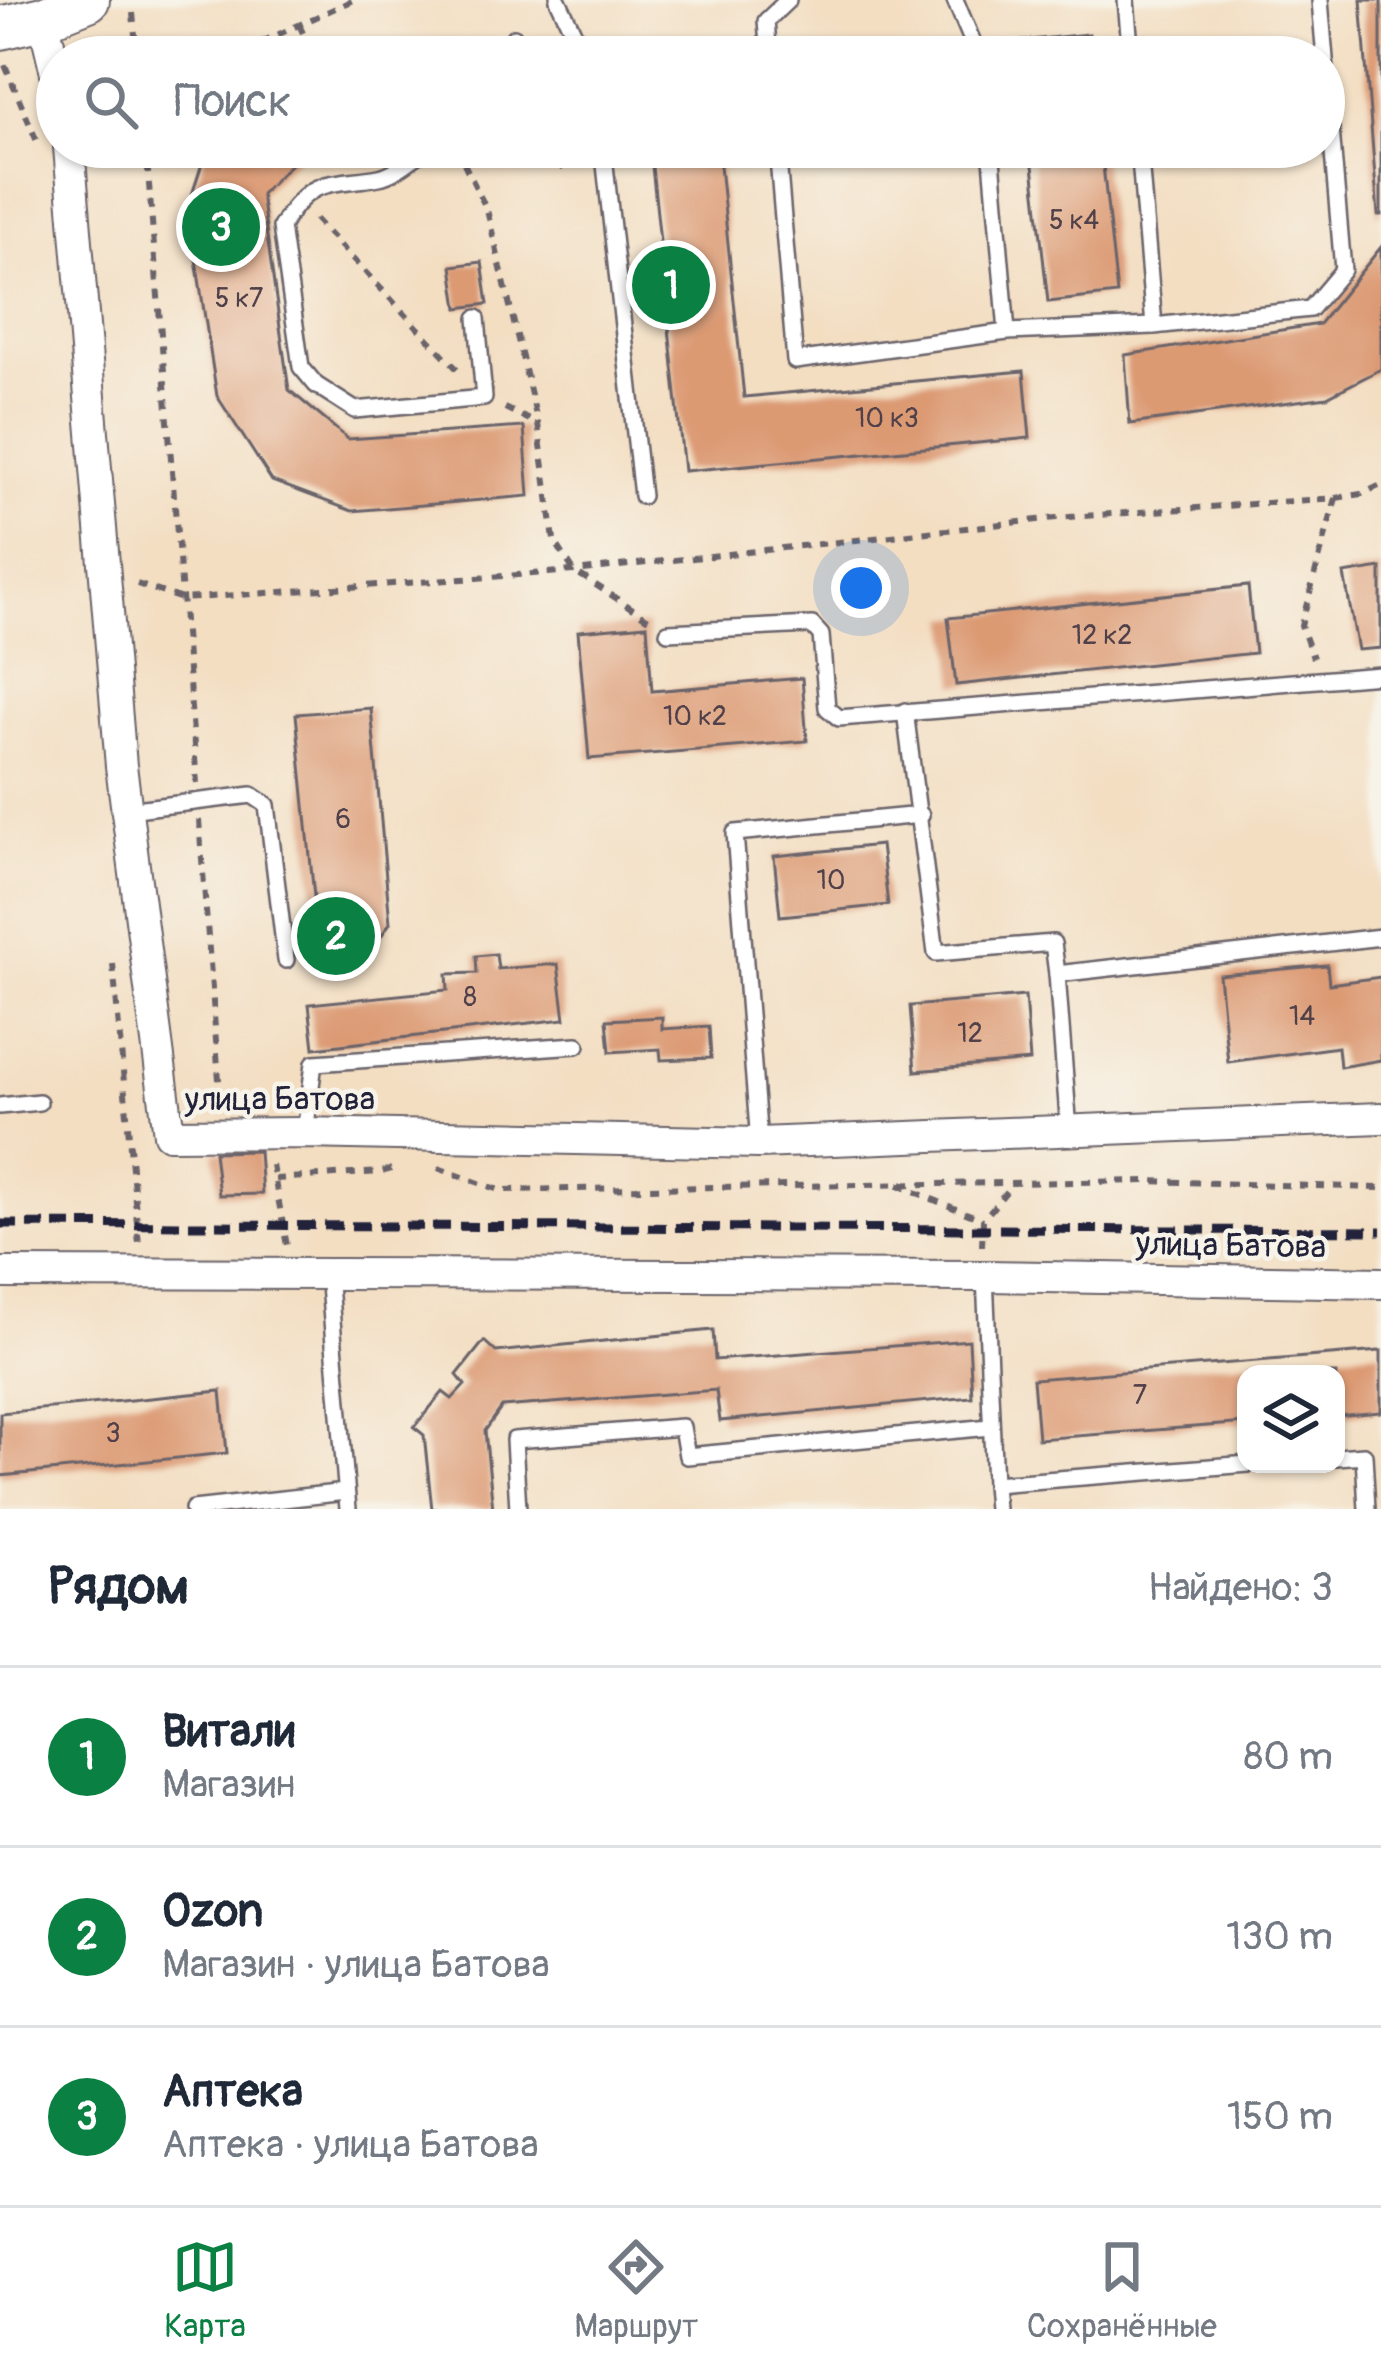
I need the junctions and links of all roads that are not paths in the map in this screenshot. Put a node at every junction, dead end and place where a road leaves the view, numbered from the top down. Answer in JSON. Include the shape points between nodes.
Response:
{"nodes":[{"id":1,"x":88,"y":0,"type":"edge"},
{"id":2,"x":558,"y":0,"type":"edge"},
{"id":3,"x":788,"y":0,"type":"edge"},
{"id":4,"x":955,"y":0,"type":"edge"},
{"id":5,"x":1126,"y":0,"type":"edge"},
{"id":6,"x":1320,"y":0,"type":"edge"},
{"id":7,"x":44,"y":17,"type":"junction"},
{"id":8,"x":0,"y":28,"type":"edge"},
{"id":9,"x":48,"y":36,"type":"edge"},
{"id":10,"x":575,"y":36,"type":"edge"},
{"id":11,"x":767,"y":36,"type":"edge"},
{"id":12,"x":970,"y":36,"type":"edge"},
{"id":13,"x":1129,"y":36,"type":"edge"},
{"id":14,"x":1323,"y":36,"type":"edge"},
{"id":15,"x":71,"y":168,"type":"edge"},
{"id":16,"x":397,"y":168,"type":"edge"},
{"id":17,"x":605,"y":168,"type":"edge"},
{"id":18,"x":779,"y":168,"type":"edge"},
{"id":19,"x":993,"y":168,"type":"edge"},
{"id":20,"x":1141,"y":168,"type":"edge"},
{"id":21,"x":1334,"y":168,"type":"edge"},
{"id":22,"x":477,"y":318,"type":"dead end"},
{"id":23,"x":1154,"y":326,"type":"junction"},
{"id":24,"x":1007,"y":332,"type":"junction"},
{"id":25,"x":642,"y":496,"type":"dead end"},
{"id":26,"x":668,"y":632,"type":"road end"},
{"id":27,"x":1381,"y":675,"type":"edge"},
{"id":28,"x":905,"y":711,"type":"junction"},
{"id":29,"x":127,"y":810,"type":"junction"},
{"id":30,"x":921,"y":815,"type":"junction"},
{"id":31,"x":1381,"y":937,"type":"edge"},
{"id":32,"x":286,"y":960,"type":"dead end"},
{"id":33,"x":1057,"y":974,"type":"junction"},
{"id":34,"x":577,"y":1045,"type":"dead end"},
{"id":35,"x":38,"y":1102,"type":"dead end"},
{"id":36,"x":0,"y":1106,"type":"edge"},
{"id":37,"x":1381,"y":1118,"type":"edge"},
{"id":38,"x":1070,"y":1131,"type":"junction"},
{"id":39,"x":304,"y":1132,"type":"junction"},
{"id":40,"x":759,"y":1143,"type":"junction"},
{"id":41,"x":0,"y":1273,"type":"edge"},
{"id":42,"x":328,"y":1273,"type":"junction"},
{"id":43,"x":985,"y":1276,"type":"junction"},
{"id":44,"x":1381,"y":1282,"type":"edge"},
{"id":45,"x":990,"y":1427,"type":"junction"},
{"id":46,"x":1345,"y":1456,"type":"edge"},
{"id":47,"x":1237,"y":1465,"type":"edge"},
{"id":48,"x":994,"y":1484,"type":"junction"},
{"id":49,"x":347,"y":1500,"type":"edge"},
{"id":50,"x":213,"y":1508,"type":"edge"},
{"id":51,"x":193,"y":1509,"type":"edge"},
{"id":52,"x":518,"y":1509,"type":"edge"},
{"id":53,"x":996,"y":1509,"type":"edge"},
{"id":54,"x":1367,"y":1509,"type":"edge"}],
"edges":[{"from":1,"to":7,"type":"street"},
{"from":2,"to":10,"type":"lane"},
{"from":3,"to":11,"type":"lane","via":[[766,21]]},
{"from":4,"to":12,"type":"lane"},
{"from":5,"to":13,"type":"lane"},
{"from":6,"to":14,"type":"lane"},
{"from":7,"to":8,"type":"street"},
{"from":7,"to":9,"type":"street"},
{"from":15,"to":29,"type":"street","name":"улица Батова"},
{"from":16,"to":22,"type":"lane","via":[[308,191],[281,227],[301,368],[355,410],[484,398]]},
{"from":17,"to":25,"type":"lane"},
{"from":18,"to":24,"type":"lane","via":[[795,361]]},
{"from":19,"to":24,"type":"lane"},
{"from":20,"to":23,"type":"lane"},
{"from":21,"to":23,"type":"lane","via":[[1343,270],[1310,309]]},
{"from":23,"to":24,"type":"lane"},
{"from":26,"to":28,"type":"lane","via":[[812,625],[821,635],[831,715]]},
{"from":27,"to":28,"type":"lane"},
{"from":28,"to":30,"type":"lane"},
{"from":29,"to":32,"type":"lane","via":[[252,795],[267,805]]},
{"from":29,"to":39,"type":"street","name":"улица Батова","via":[[169,1134]]},
{"from":30,"to":33,"type":"lane","via":[[936,953],[1052,943]]},
{"from":30,"to":40,"type":"lane","via":[[735,832]]},
{"from":31,"to":33,"type":"lane"},
{"from":33,"to":38,"type":"lane"},
{"from":34,"to":39,"type":"lane","via":[[314,1063]]},
{"from":35,"to":36,"type":"lane"},
{"from":37,"to":38,"type":"street","name":"улица Батова"},
{"from":38,"to":40,"type":"street","name":"улица Батова"},
{"from":39,"to":40,"type":"street","name":"улица Батова"},
{"from":41,"to":42,"type":"street","name":"улица Батова"},
{"from":42,"to":43,"type":"street","name":"улица Батова"},
{"from":42,"to":49,"type":"lane"},
{"from":43,"to":44,"type":"street","name":"улица Батова"},
{"from":43,"to":45,"type":"lane"},
{"from":45,"to":48,"type":"lane"},
{"from":45,"to":52,"type":"lane","via":[[687,1456],[682,1427],[514,1440]]},
{"from":46,"to":54,"type":"lane","via":[[1364,1455]]},
{"from":47,"to":48,"type":"lane"},
{"from":48,"to":53,"type":"lane"},
{"from":49,"to":50,"type":"lane"},
{"from":50,"to":51,"type":"lane"}]}
